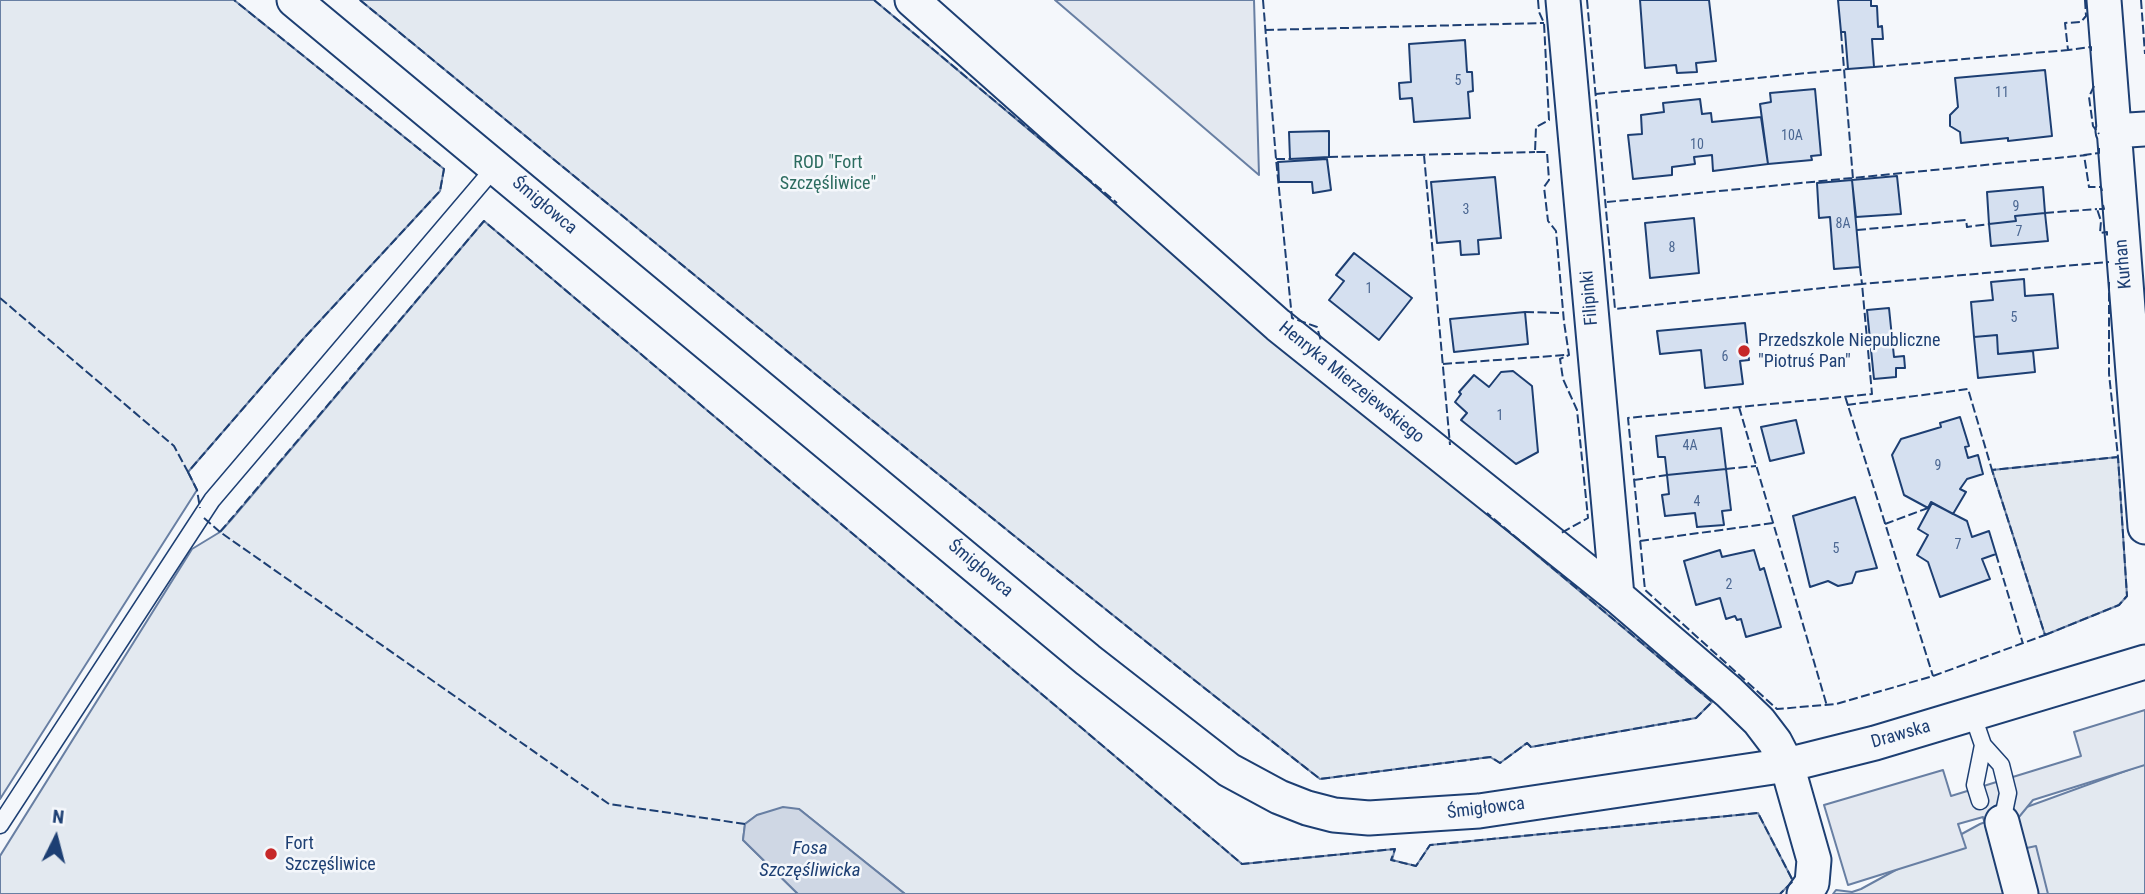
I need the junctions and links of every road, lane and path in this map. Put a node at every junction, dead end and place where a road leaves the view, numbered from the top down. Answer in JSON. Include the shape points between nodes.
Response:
{"nodes":[{"id":1,"x":294,"y":0,"type":"edge"},
{"id":2,"x":1563,"y":0,"type":"edge"},
{"id":3,"x":2104,"y":0,"type":"edge"},
{"id":4,"x":916,"y":3,"type":"edge"},
{"id":5,"x":2129,"y":130,"type":"edge"},
{"id":6,"x":496,"y":166,"type":"junction"},
{"id":7,"x":2145,"y":527,"type":"edge"},
{"id":8,"x":1617,"y":596,"type":"junction"},
{"id":9,"x":2145,"y":662,"type":"edge"},
{"id":10,"x":1972,"y":713,"type":"junction"},
{"id":11,"x":1983,"y":745,"type":"junction"},
{"id":12,"x":1787,"y":765,"type":"junction"},
{"id":13,"x":1997,"y":805,"type":"junction"},
{"id":14,"x":0,"y":825,"type":"edge"},
{"id":15,"x":1804,"y":894,"type":"edge"},
{"id":16,"x":2021,"y":894,"type":"edge"}],
"edges":[{"from":1,"to":6,"type":"street","name":"Śmigłowca"},
{"from":2,"to":8,"type":"street","name":"Filipinki"},
{"from":3,"to":5,"type":"street","name":"Kurhan"},
{"from":4,"to":8,"type":"street","name":"Henryka Mierzejewskiego","via":[[1278,325]]},
{"from":5,"to":7,"type":"street","name":"Kurhan"},
{"from":6,"to":12,"type":"street","name":"Śmigłowca","via":[[1088,660],[1229,770],[1279,797],[1334,815],[1406,817],[1479,811]]},
{"from":6,"to":14,"type":"lane","via":[[212,500]]},
{"from":8,"to":12,"type":"street","name":"Henryka Mierzejewskiego","via":[[1759,721]]},
{"from":9,"to":10,"type":"street","name":"Drawska"},
{"from":10,"to":11,"type":"lane"},
{"from":10,"to":12,"type":"street","name":"Drawska"},
{"from":11,"to":13,"type":"lane","via":[[2001,765]]},
{"from":11,"to":13,"type":"lane","via":[[1975,785]]},
{"from":12,"to":15,"type":"street","via":[[1814,860],[1812,883]]},
{"from":13,"to":16,"type":"street"}]}
